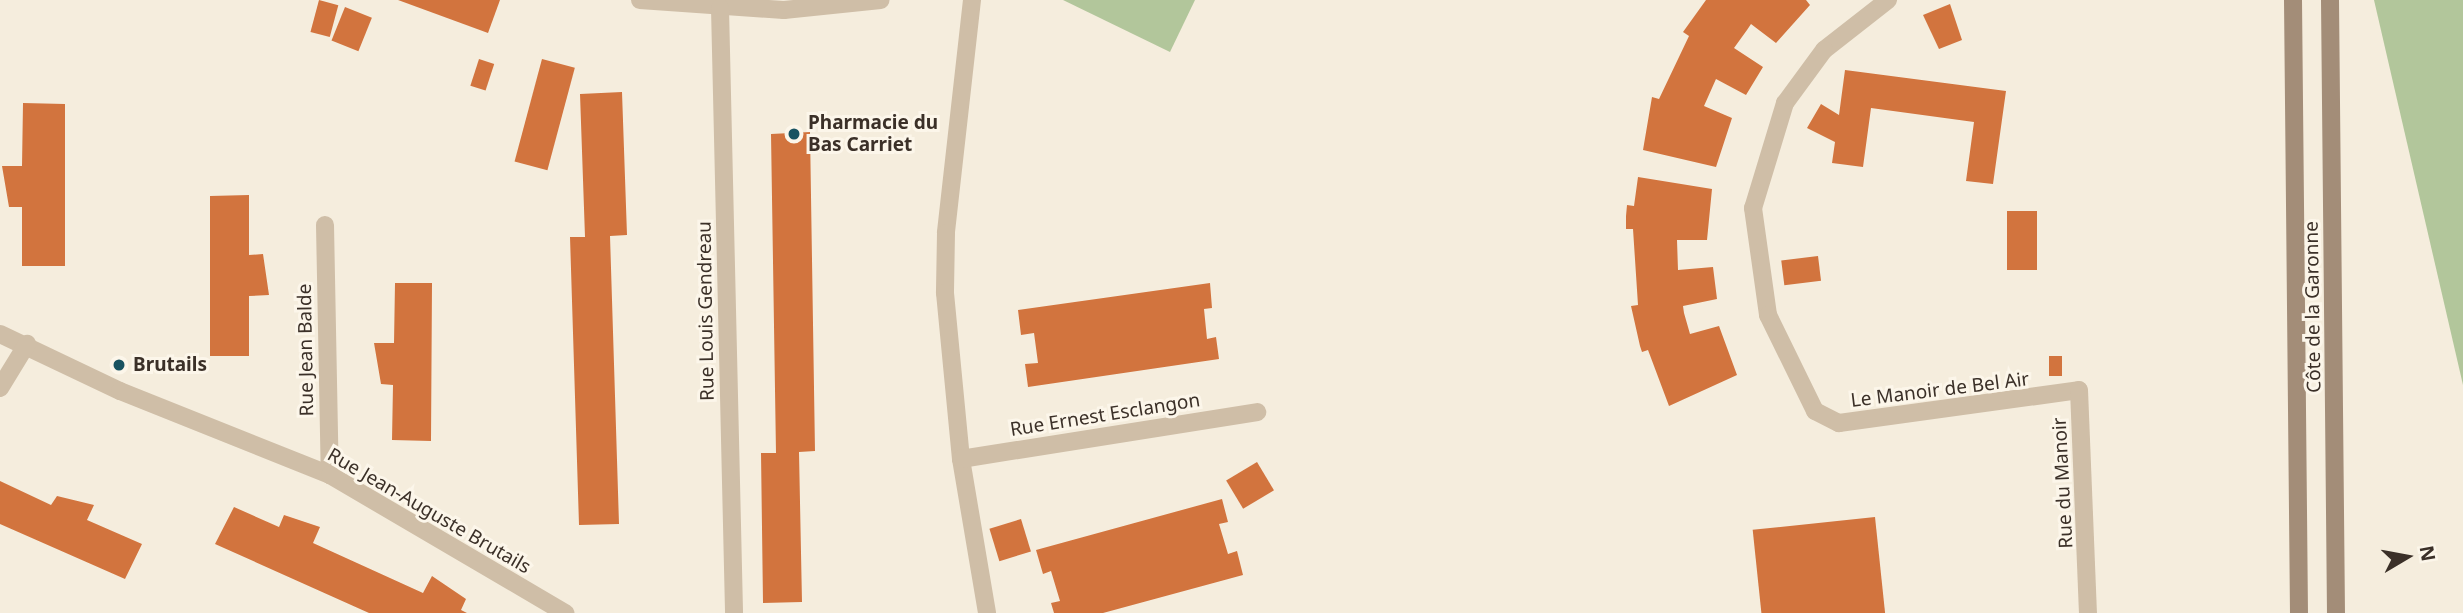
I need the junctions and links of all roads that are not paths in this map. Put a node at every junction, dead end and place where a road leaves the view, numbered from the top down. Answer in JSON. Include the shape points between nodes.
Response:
{"nodes":[{"id":1,"x":640,"y":0,"type":"edge"},
{"id":2,"x":880,"y":0,"type":"edge"},
{"id":3,"x":972,"y":0,"type":"edge"},
{"id":4,"x":1888,"y":0,"type":"edge"},
{"id":5,"x":2293,"y":0,"type":"edge"},
{"id":6,"x":2330,"y":0,"type":"edge"},
{"id":7,"x":720,"y":8,"type":"junction"},
{"id":8,"x":325,"y":225,"type":"dead end"},
{"id":9,"x":0,"y":334,"type":"edge"},
{"id":10,"x":27,"y":345,"type":"junction"},
{"id":11,"x":0,"y":388,"type":"edge"},
{"id":12,"x":2041,"y":398,"type":"joint"},
{"id":13,"x":1257,"y":412,"type":"dead end"},
{"id":14,"x":961,"y":459,"type":"junction"},
{"id":15,"x":330,"y":475,"type":"junction"},
{"id":16,"x":565,"y":613,"type":"edge"},
{"id":17,"x":734,"y":613,"type":"edge"},
{"id":18,"x":988,"y":613,"type":"edge"},
{"id":19,"x":2088,"y":613,"type":"edge"},
{"id":20,"x":2299,"y":613,"type":"edge"},
{"id":21,"x":2336,"y":613,"type":"edge"}],
"edges":[{"from":1,"to":7,"type":"street"},
{"from":2,"to":7,"type":"street","via":[[784,10]]},
{"from":3,"to":14,"type":"street","via":[[946,233],[945,293]]},
{"from":4,"to":12,"type":"street","name":"Le Manoir de Bel Air","via":[[1824,50],[1785,103],[1753,208],[1768,315],[1815,411],[1839,423]]},
{"from":5,"to":20,"type":"main road","name":"Côte de la Garonne"},
{"from":6,"to":21,"type":"main road","name":"Côte de la Garonne"},
{"from":7,"to":17,"type":"street","name":"Rue Louis Gendreau"},
{"from":8,"to":15,"type":"street","name":"Rue Jean Balde"},
{"from":9,"to":10,"type":"street","name":"Rue Jean-Auguste Brutails"},
{"from":10,"to":11,"type":"street"},
{"from":10,"to":15,"type":"street","name":"Rue Jean-Auguste Brutails","via":[[120,391]]},
{"from":12,"to":19,"type":"street","name":"Rue du Manoir","via":[[2079,390]]},
{"from":13,"to":14,"type":"street","name":"Rue Ernest Esclangon"},
{"from":14,"to":18,"type":"street"},
{"from":15,"to":16,"type":"street","name":"Rue Jean-Auguste Brutails"}]}
